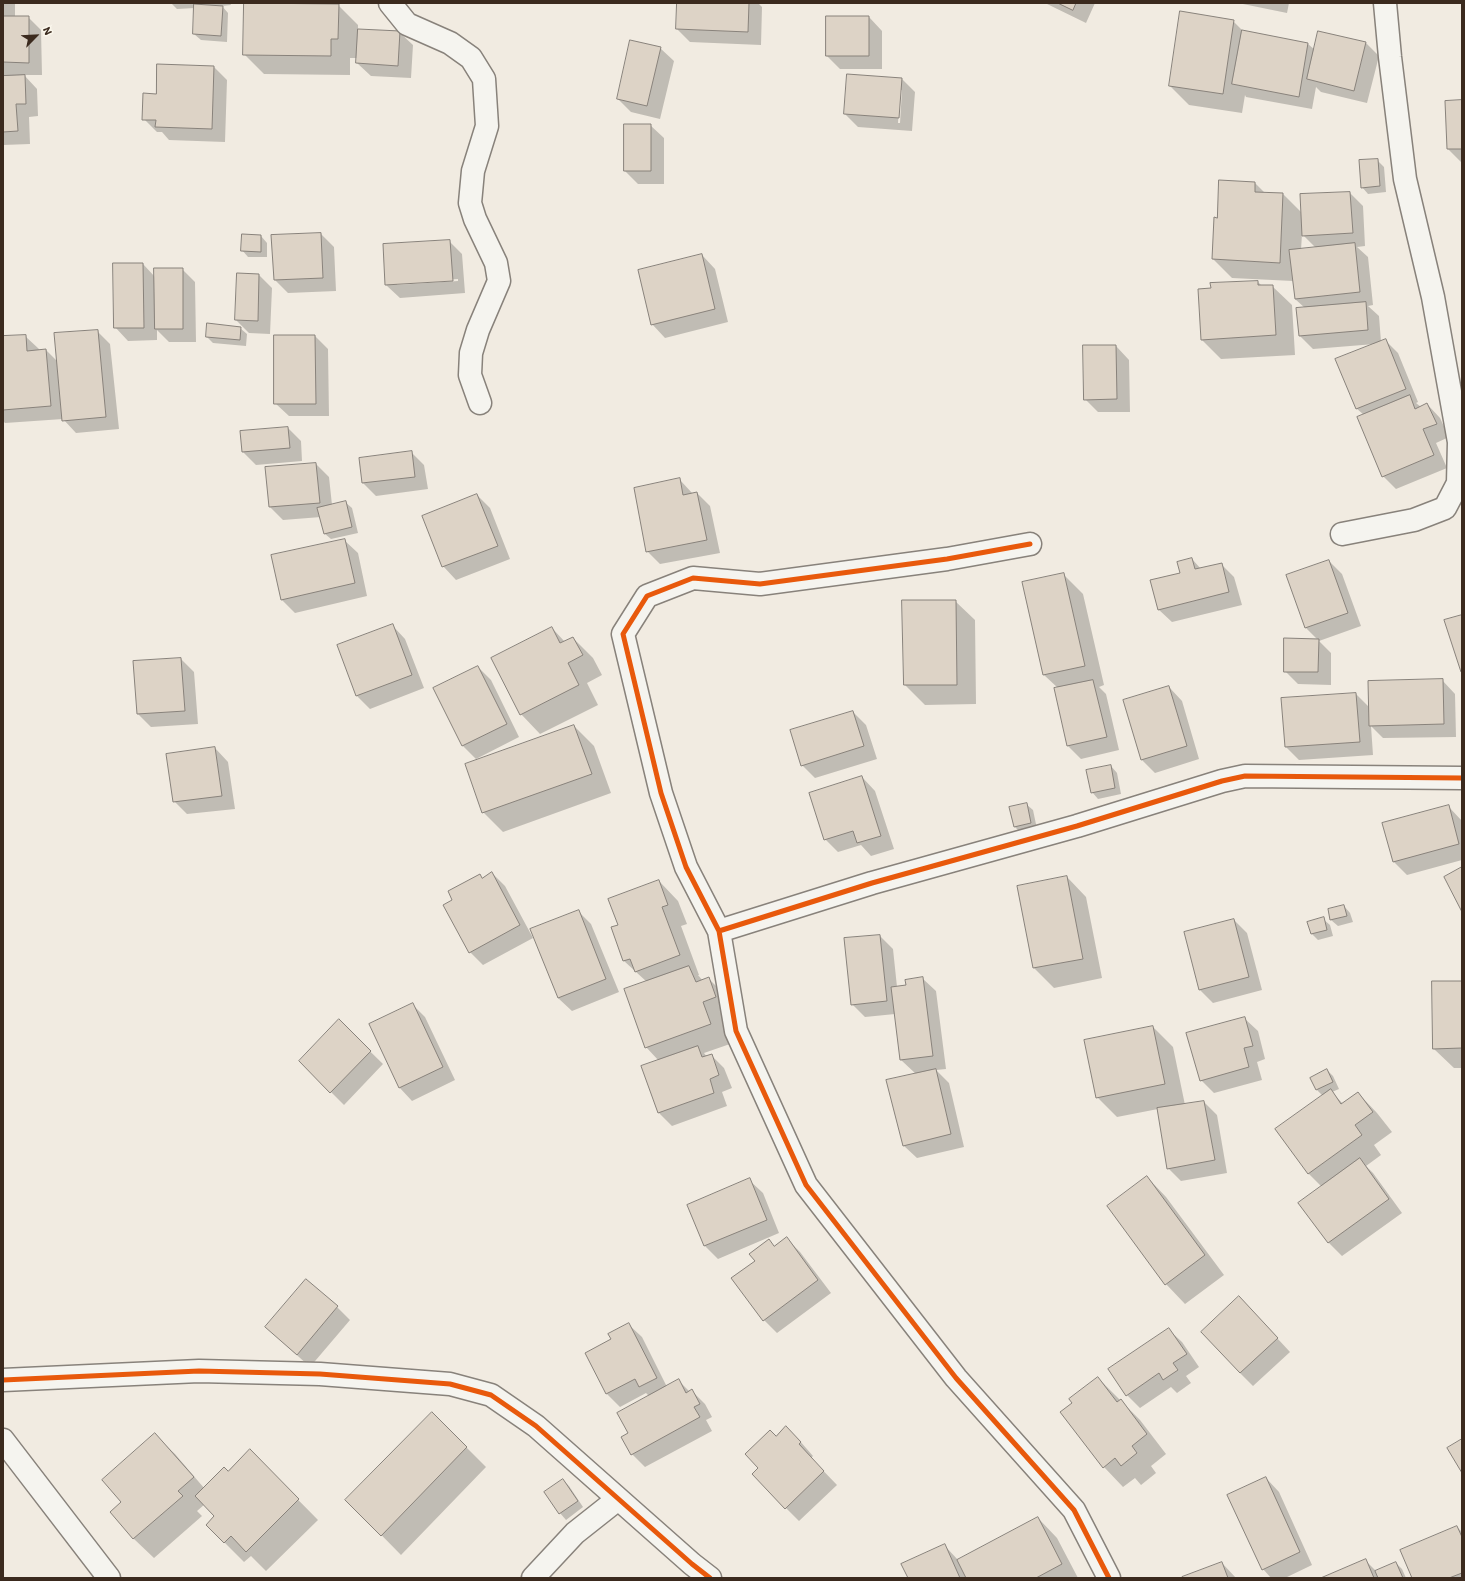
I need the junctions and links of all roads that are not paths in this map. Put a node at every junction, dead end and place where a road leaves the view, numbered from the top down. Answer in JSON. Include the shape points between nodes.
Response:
{"nodes":[{"id":1,"x":390,"y":3,"type":"edge"},
{"id":2,"x":1385,"y":3,"type":"edge"},
{"id":3,"x":480,"y":403,"type":"dead end"},
{"id":4,"x":1342,"y":534,"type":"dead end"},
{"id":5,"x":1030,"y":544,"type":"dead end"},
{"id":6,"x":1462,"y":778,"type":"edge"},
{"id":7,"x":719,"y":931,"type":"junction"},
{"id":8,"x":3,"y":1380,"type":"edge"},
{"id":9,"x":3,"y":1440,"type":"edge"},
{"id":10,"x":618,"y":1499,"type":"junction"},
{"id":11,"x":108,"y":1578,"type":"edge"},
{"id":12,"x":533,"y":1578,"type":"edge"},
{"id":13,"x":710,"y":1578,"type":"edge"},
{"id":14,"x":1109,"y":1578,"type":"edge"}],
"edges":[{"from":1,"to":3,"type":"street","via":[[407,24],[450,43],[471,58],[484,79],[487,126],[473,171],[470,203],[496,263],[499,281],[471,352],[470,376]]},
{"from":2,"to":4,"type":"street","via":[[1404,179],[1433,297],[1459,442],[1458,484],[1445,508],[1414,520]]},
{"from":5,"to":7,"type":"street","via":[[947,559],[760,584],[693,578],[647,596],[623,634],[661,793],[686,867]]},
{"from":6,"to":7,"type":"street","via":[[1245,776],[872,883]]},
{"from":7,"to":14,"type":"street","via":[[736,1031],[806,1185],[956,1378],[1074,1510]]},
{"from":8,"to":10,"type":"street","via":[[199,1371],[320,1374],[450,1384],[491,1395],[536,1426]]},
{"from":9,"to":11,"type":"street"},
{"from":10,"to":12,"type":"street","via":[[575,1533]]},
{"from":10,"to":13,"type":"street"}]}
